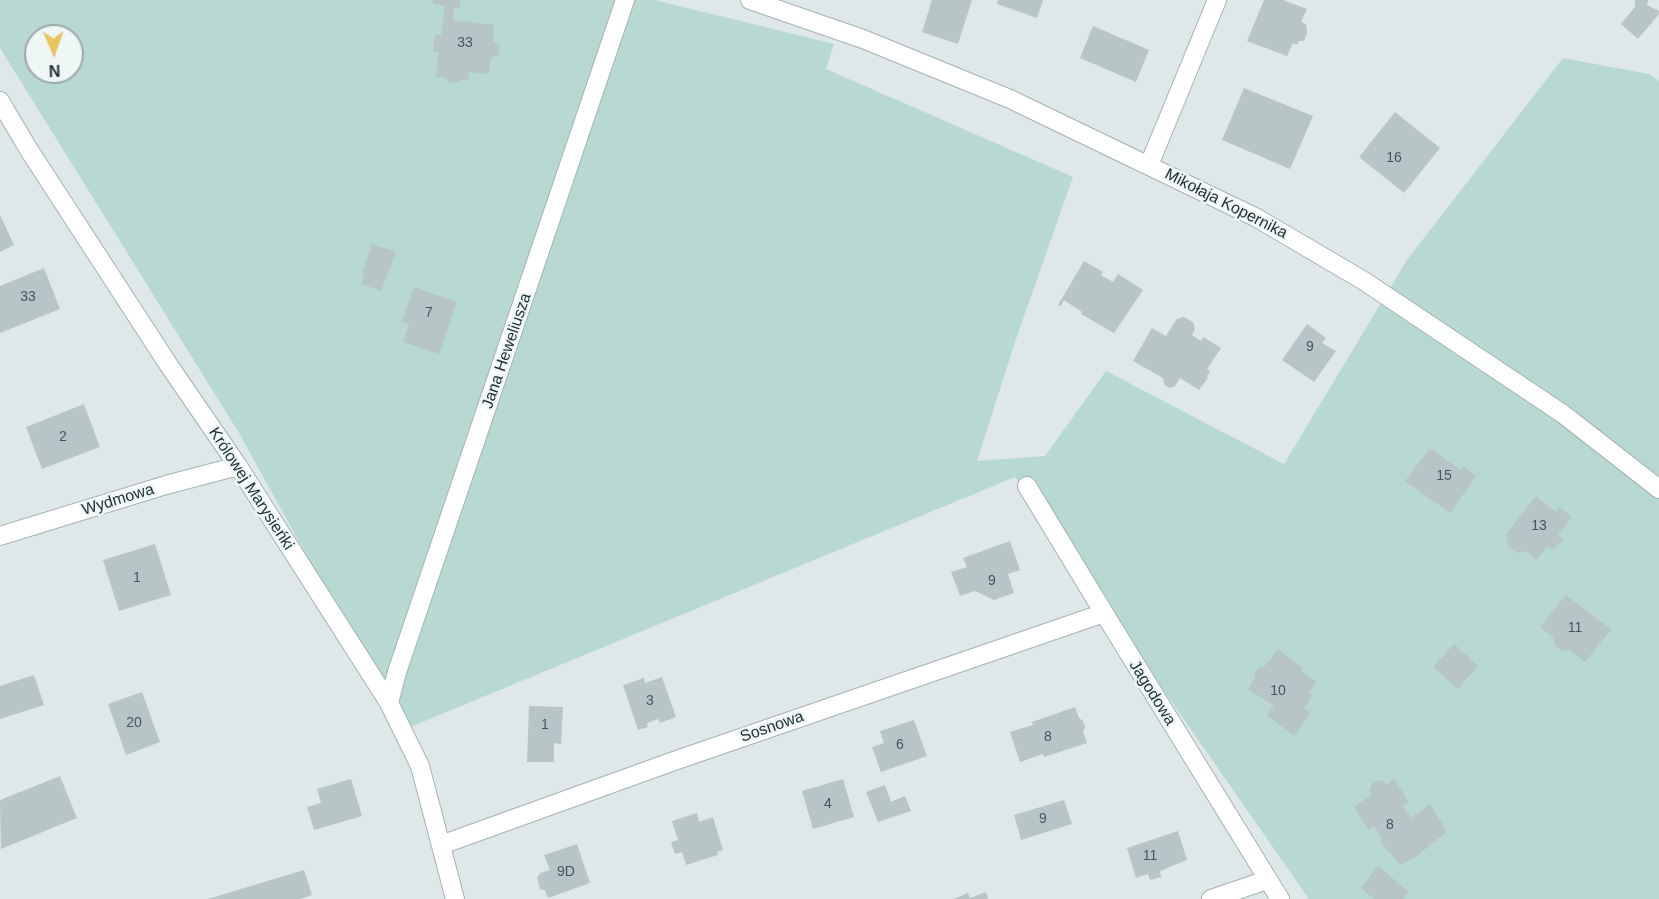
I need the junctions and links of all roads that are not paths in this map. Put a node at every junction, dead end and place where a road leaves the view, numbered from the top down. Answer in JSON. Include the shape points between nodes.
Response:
{"nodes":[{"id":1,"x":625,"y":0,"type":"edge"},
{"id":2,"x":750,"y":0,"type":"edge"},
{"id":3,"x":1217,"y":0,"type":"edge"},
{"id":4,"x":0,"y":101,"type":"edge"},
{"id":5,"x":1149,"y":165,"type":"junction"},
{"id":6,"x":238,"y":466,"type":"junction"},
{"id":7,"x":1028,"y":486,"type":"dead end"},
{"id":8,"x":1659,"y":489,"type":"edge"},
{"id":9,"x":0,"y":536,"type":"edge"},
{"id":10,"x":1104,"y":613,"type":"junction"},
{"id":11,"x":389,"y":703,"type":"junction"},
{"id":12,"x":441,"y":845,"type":"junction"},
{"id":13,"x":1267,"y":880,"type":"junction"},
{"id":14,"x":455,"y":899,"type":"edge"},
{"id":15,"x":1211,"y":899,"type":"edge"},
{"id":16,"x":1280,"y":899,"type":"edge"}],
"edges":[{"from":1,"to":11,"type":"street","name":"Jana Heweliusza"},
{"from":2,"to":5,"type":"street","name":"Mikołaja Kopernika","via":[[863,39],[1001,95]]},
{"from":3,"to":5,"type":"street"},
{"from":4,"to":6,"type":"street","name":"Królowej Marysieńki"},
{"from":5,"to":8,"type":"street","name":"Mikołaja Kopernika","via":[[1257,218],[1364,280],[1563,414]]},
{"from":6,"to":9,"type":"street","name":"Wydmowa"},
{"from":6,"to":11,"type":"street","name":"Królowej Marysieńki"},
{"from":7,"to":10,"type":"street","name":"Jagodowa"},
{"from":10,"to":12,"type":"street","name":"Sosnowa"},
{"from":10,"to":13,"type":"street","name":"Jagodowa"},
{"from":11,"to":12,"type":"street","name":"Królowej Marysieńki","via":[[420,766]]},
{"from":12,"to":14,"type":"street","name":"Królowej Marysieńki"},
{"from":13,"to":15,"type":"street"},
{"from":13,"to":16,"type":"street","name":"Jagodowa"}]}
